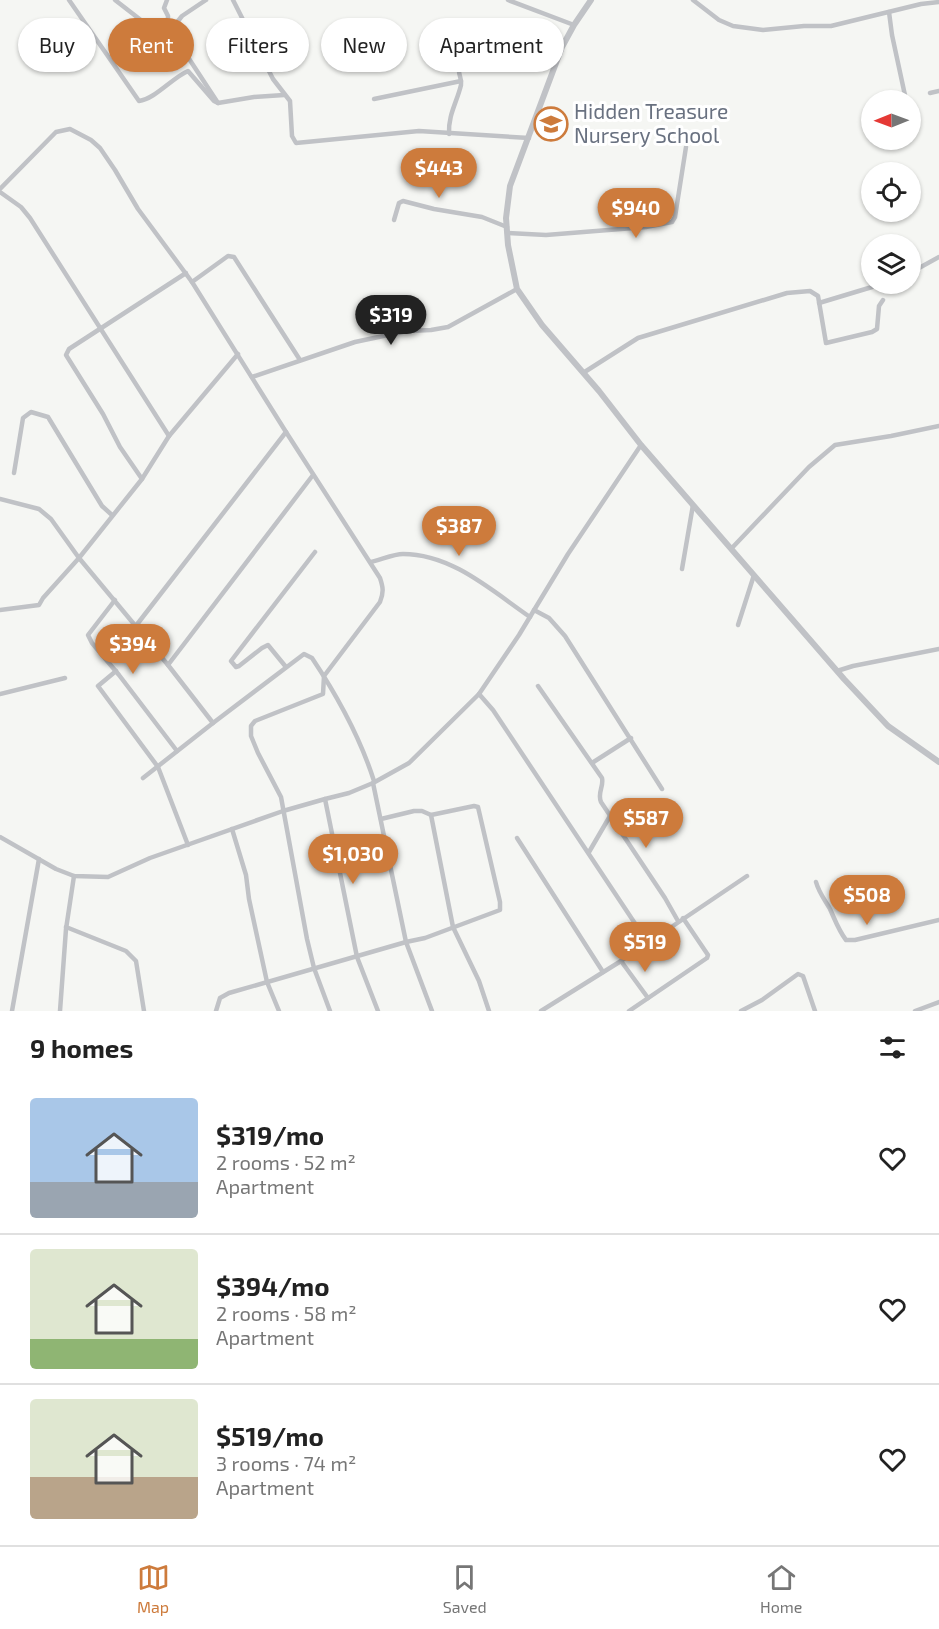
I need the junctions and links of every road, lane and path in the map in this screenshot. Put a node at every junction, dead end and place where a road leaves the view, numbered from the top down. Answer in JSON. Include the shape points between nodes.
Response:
{"nodes":[{"id":1,"x":69,"y":0,"type":"edge"},
{"id":2,"x":115,"y":0,"type":"edge"},
{"id":3,"x":167,"y":0,"type":"edge"},
{"id":4,"x":206,"y":0,"type":"edge"},
{"id":5,"x":233,"y":0,"type":"edge"},
{"id":6,"x":508,"y":0,"type":"edge"},
{"id":7,"x":591,"y":0,"type":"edge"},
{"id":8,"x":693,"y":0,"type":"edge"},
{"id":9,"x":939,"y":2,"type":"edge"},
{"id":10,"x":889,"y":12,"type":"junction"},
{"id":11,"x":573,"y":25,"type":"junction"},
{"id":12,"x":459,"y":72,"type":"edge"},
{"id":13,"x":461,"y":81,"type":"junction"},
{"id":14,"x":904,"y":90,"type":"edge"},
{"id":15,"x":939,"y":91,"type":"edge"},
{"id":16,"x":930,"y":93,"type":"dead end"},
{"id":17,"x":284,"y":95,"type":"junction"},
{"id":18,"x":374,"y":99,"type":"dead end"},
{"id":19,"x":218,"y":103,"type":"junction"},
{"id":20,"x":449,"y":134,"type":"junction"},
{"id":21,"x":529,"y":138,"type":"junction"},
{"id":22,"x":686,"y":147,"type":"dead end"},
{"id":23,"x":0,"y":191,"type":"edge"},
{"id":24,"x":394,"y":220,"type":"dead end"},
{"id":25,"x":507,"y":230,"type":"junction"},
{"id":26,"x":939,"y":256,"type":"edge"},
{"id":27,"x":921,"y":267,"type":"edge"},
{"id":28,"x":186,"y":273,"type":"junction"},
{"id":29,"x":192,"y":282,"type":"junction"},
{"id":30,"x":517,"y":289,"type":"junction"},
{"id":31,"x":861,"y":290,"type":"edge"},
{"id":32,"x":883,"y":300,"type":"dead end"},
{"id":33,"x":819,"y":303,"type":"junction"},
{"id":34,"x":100,"y":330,"type":"junction"},
{"id":35,"x":238,"y":354,"type":"junction"},
{"id":36,"x":300,"y":360,"type":"junction"},
{"id":37,"x":583,"y":374,"type":"junction"},
{"id":38,"x":252,"y":376,"type":"junction"},
{"id":39,"x":939,"y":426,"type":"edge"},
{"id":40,"x":286,"y":432,"type":"junction"},
{"id":41,"x":169,"y":436,"type":"junction"},
{"id":42,"x":641,"y":445,"type":"junction"},
{"id":43,"x":14,"y":473,"type":"dead end"},
{"id":44,"x":313,"y":475,"type":"junction"},
{"id":45,"x":142,"y":479,"type":"junction"},
{"id":46,"x":0,"y":499,"type":"edge"},
{"id":47,"x":693,"y":505,"type":"junction"},
{"id":48,"x":112,"y":515,"type":"junction"},
{"id":49,"x":731,"y":549,"type":"junction"},
{"id":50,"x":315,"y":552,"type":"dead end"},
{"id":51,"x":79,"y":558,"type":"junction"},
{"id":52,"x":371,"y":562,"type":"junction"},
{"id":53,"x":682,"y":569,"type":"dead end"},
{"id":54,"x":754,"y":575,"type":"junction"},
{"id":55,"x":115,"y":600,"type":"junction"},
{"id":56,"x":0,"y":610,"type":"edge"},
{"id":57,"x":534,"y":610,"type":"junction"},
{"id":58,"x":530,"y":617,"type":"junction"},
{"id":59,"x":738,"y":625,"type":"dead end"},
{"id":60,"x":135,"y":627,"type":"junction"},
{"id":61,"x":939,"y":649,"type":"edge"},
{"id":62,"x":168,"y":665,"type":"junction"},
{"id":63,"x":286,"y":667,"type":"junction"},
{"id":64,"x":116,"y":671,"type":"junction"},
{"id":65,"x":837,"y":671,"type":"junction"},
{"id":66,"x":324,"y":676,"type":"junction"},
{"id":67,"x":65,"y":678,"type":"dead end"},
{"id":68,"x":538,"y":686,"type":"dead end"},
{"id":69,"x":0,"y":694,"type":"edge"},
{"id":70,"x":479,"y":694,"type":"junction"},
{"id":71,"x":213,"y":723,"type":"junction"},
{"id":72,"x":631,"y":738,"type":"junction"},
{"id":73,"x":177,"y":751,"type":"junction"},
{"id":74,"x":939,"y":762,"type":"edge"},
{"id":75,"x":592,"y":763,"type":"junction"},
{"id":76,"x":158,"y":766,"type":"junction"},
{"id":77,"x":143,"y":778,"type":"dead end"},
{"id":78,"x":374,"y":782,"type":"junction"},
{"id":79,"x":662,"y":789,"type":"dead end"},
{"id":80,"x":325,"y":799,"type":"junction"},
{"id":81,"x":283,"y":812,"type":"junction"},
{"id":82,"x":431,"y":815,"type":"junction"},
{"id":83,"x":610,"y":816,"type":"junction"},
{"id":84,"x":381,"y":819,"type":"junction"},
{"id":85,"x":232,"y":829,"type":"junction"},
{"id":86,"x":0,"y":837,"type":"edge"},
{"id":87,"x":517,"y":838,"type":"dead end"},
{"id":88,"x":189,"y":845,"type":"junction"},
{"id":89,"x":589,"y":852,"type":"junction"},
{"id":90,"x":39,"y":860,"type":"junction"},
{"id":91,"x":74,"y":876,"type":"junction"},
{"id":92,"x":747,"y":876,"type":"dead end"},
{"id":93,"x":816,"y":882,"type":"dead end"},
{"id":94,"x":680,"y":920,"type":"junction"},
{"id":95,"x":939,"y":920,"type":"edge"},
{"id":96,"x":66,"y":927,"type":"junction"},
{"id":97,"x":453,"y":927,"type":"junction"},
{"id":98,"x":406,"y":942,"type":"junction"},
{"id":99,"x":648,"y":943,"type":"junction"},
{"id":100,"x":357,"y":957,"type":"junction"},
{"id":101,"x":621,"y":961,"type":"junction"},
{"id":102,"x":314,"y":968,"type":"junction"},
{"id":103,"x":603,"y":972,"type":"junction"},
{"id":104,"x":267,"y":982,"type":"junction"},
{"id":105,"x":648,"y":999,"type":"junction"},
{"id":106,"x":939,"y":1002,"type":"edge"},
{"id":107,"x":12,"y":1011,"type":"edge"},
{"id":108,"x":60,"y":1011,"type":"edge"},
{"id":109,"x":144,"y":1011,"type":"edge"},
{"id":110,"x":216,"y":1011,"type":"edge"},
{"id":111,"x":279,"y":1011,"type":"edge"},
{"id":112,"x":330,"y":1011,"type":"edge"},
{"id":113,"x":378,"y":1011,"type":"edge"},
{"id":114,"x":432,"y":1011,"type":"edge"},
{"id":115,"x":489,"y":1011,"type":"edge"},
{"id":116,"x":541,"y":1011,"type":"edge"},
{"id":117,"x":629,"y":1011,"type":"edge"},
{"id":118,"x":741,"y":1011,"type":"edge"},
{"id":119,"x":815,"y":1011,"type":"edge"},
{"id":120,"x":915,"y":1011,"type":"edge"}],
"edges":[{"from":1,"to":19,"type":"street","via":[[139,101],[188,71]]},
{"from":2,"to":3,"type":"street","via":[[155,31],[161,31],[168,23],[164,8]]},
{"from":4,"to":19,"type":"street","via":[[178,21],[182,31],[180,45]]},
{"from":5,"to":17,"type":"street"},
{"from":6,"to":11,"type":"street"},
{"from":7,"to":11,"type":"street"},
{"from":8,"to":10,"type":"street","via":[[726,23],[763,30],[831,26]]},
{"from":9,"to":10,"type":"street"},
{"from":10,"to":14,"type":"street"},
{"from":11,"to":21,"type":"street"},
{"from":12,"to":13,"type":"street"},
{"from":13,"to":18,"type":"street"},
{"from":13,"to":20,"type":"street"},
{"from":15,"to":16,"type":"street"},
{"from":17,"to":19,"type":"street"},
{"from":17,"to":20,"type":"street","via":[[290,101],[296,143],[396,132]]},
{"from":20,"to":21,"type":"street"},
{"from":21,"to":25,"type":"street","via":[[510,186]]},
{"from":22,"to":25,"type":"street","via":[[672,222],[546,235]]},
{"from":23,"to":28,"type":"street","via":[[56,132],[70,129],[100,148],[138,209]]},
{"from":23,"to":34,"type":"street","via":[[30,218]]},
{"from":24,"to":25,"type":"street","via":[[398,205],[404,201],[482,217]]},
{"from":25,"to":30,"type":"street"},
{"from":26,"to":27,"type":"street"},
{"from":28,"to":29,"type":"street"},
{"from":28,"to":34,"type":"street"},
{"from":29,"to":35,"type":"street"},
{"from":29,"to":36,"type":"street","via":[[228,256],[234,257]]},
{"from":30,"to":36,"type":"street","via":[[448,327],[354,342]]},
{"from":30,"to":37,"type":"street"},
{"from":31,"to":33,"type":"street"},
{"from":32,"to":33,"type":"street","via":[[877,329],[872,333],[826,344]]},
{"from":33,"to":37,"type":"street","via":[[818,296],[810,291],[787,293],[658,331],[632,341]]},
{"from":34,"to":41,"type":"street"},
{"from":34,"to":45,"type":"street","via":[[69,349],[66,358]]},
{"from":35,"to":38,"type":"street"},
{"from":35,"to":41,"type":"street"},
{"from":36,"to":38,"type":"street"},
{"from":37,"to":42,"type":"street"},
{"from":38,"to":40,"type":"street"},
{"from":39,"to":49,"type":"street","via":[[836,445],[809,467]]},
{"from":40,"to":44,"type":"street"},
{"from":40,"to":60,"type":"street"},
{"from":41,"to":45,"type":"street"},
{"from":42,"to":47,"type":"street"},
{"from":42,"to":57,"type":"street"},
{"from":43,"to":48,"type":"street","via":[[23,418],[31,412],[48,417],[102,506]]},
{"from":44,"to":52,"type":"street"},
{"from":44,"to":62,"type":"street"},
{"from":45,"to":48,"type":"street"},
{"from":46,"to":51,"type":"street","via":[[39,509]]},
{"from":47,"to":49,"type":"street"},
{"from":47,"to":53,"type":"street"},
{"from":48,"to":51,"type":"street"},
{"from":49,"to":54,"type":"street"},
{"from":50,"to":63,"type":"street","via":[[231,661],[239,666],[268,645]]},
{"from":51,"to":55,"type":"street"},
{"from":51,"to":56,"type":"street","via":[[39,605]]},
{"from":52,"to":58,"type":"street","via":[[400,554],[436,560],[462,571]]},
{"from":52,"to":66,"type":"street","via":[[384,587],[383,594]]},
{"from":54,"to":59,"type":"street"},
{"from":54,"to":65,"type":"street"},
{"from":55,"to":60,"type":"street"},
{"from":55,"to":64,"type":"street","via":[[88,635]]},
{"from":57,"to":58,"type":"street"},
{"from":57,"to":72,"type":"street","via":[[549,618],[565,636]]},
{"from":58,"to":70,"type":"street"},
{"from":60,"to":62,"type":"street"},
{"from":61,"to":65,"type":"street"},
{"from":62,"to":71,"type":"street"},
{"from":63,"to":66,"type":"street","via":[[304,654],[312,658]]},
{"from":63,"to":71,"type":"street"},
{"from":64,"to":73,"type":"street"},
{"from":64,"to":76,"type":"street","via":[[98,686]]},
{"from":65,"to":74,"type":"street","via":[[888,726]]},
{"from":66,"to":78,"type":"street","via":[[365,750]]},
{"from":66,"to":81,"type":"street","via":[[323,694],[251,726],[251,736],[281,797]]},
{"from":67,"to":69,"type":"street"},
{"from":68,"to":75,"type":"street"},
{"from":70,"to":78,"type":"street","via":[[409,763]]},
{"from":70,"to":89,"type":"street"},
{"from":71,"to":73,"type":"street"},
{"from":72,"to":75,"type":"street"},
{"from":72,"to":79,"type":"street"},
{"from":73,"to":76,"type":"street"},
{"from":75,"to":83,"type":"street","via":[[602,778],[600,799]]},
{"from":76,"to":77,"type":"street"},
{"from":76,"to":88,"type":"street"},
{"from":78,"to":80,"type":"street"},
{"from":78,"to":84,"type":"street"},
{"from":80,"to":81,"type":"street"},
{"from":80,"to":100,"type":"street"},
{"from":81,"to":85,"type":"street"},
{"from":81,"to":102,"type":"street"},
{"from":82,"to":84,"type":"street","via":[[414,811]]},
{"from":82,"to":97,"type":"street"},
{"from":82,"to":97,"type":"street","via":[[478,807],[500,902],[500,910]]},
{"from":83,"to":89,"type":"street"},
{"from":83,"to":94,"type":"street"},
{"from":84,"to":98,"type":"street"},
{"from":85,"to":88,"type":"street"},
{"from":85,"to":104,"type":"street","via":[[246,875]]},
{"from":86,"to":90,"type":"street"},
{"from":87,"to":103,"type":"street"},
{"from":88,"to":91,"type":"street","via":[[108,877]]},
{"from":89,"to":99,"type":"street"},
{"from":90,"to":91,"type":"street"},
{"from":90,"to":107,"type":"street"},
{"from":91,"to":96,"type":"street"},
{"from":92,"to":94,"type":"street"},
{"from":93,"to":95,"type":"street","via":[[846,940]]},
{"from":94,"to":99,"type":"street"},
{"from":94,"to":105,"type":"street","via":[[707,958]]},
{"from":96,"to":108,"type":"street"},
{"from":96,"to":109,"type":"street","via":[[126,951],[136,961]]},
{"from":97,"to":98,"type":"street"},
{"from":97,"to":115,"type":"street"},
{"from":98,"to":100,"type":"street"},
{"from":98,"to":114,"type":"street"},
{"from":99,"to":101,"type":"street"},
{"from":100,"to":102,"type":"street"},
{"from":100,"to":113,"type":"street"},
{"from":101,"to":103,"type":"street"},
{"from":101,"to":105,"type":"street"},
{"from":102,"to":104,"type":"street"},
{"from":102,"to":112,"type":"street"},
{"from":103,"to":116,"type":"street"},
{"from":104,"to":110,"type":"street","via":[[223,995]]},
{"from":104,"to":111,"type":"street"},
{"from":105,"to":117,"type":"street"},
{"from":106,"to":120,"type":"street"},
{"from":118,"to":119,"type":"street","via":[[798,974],[803,976]]}]}
